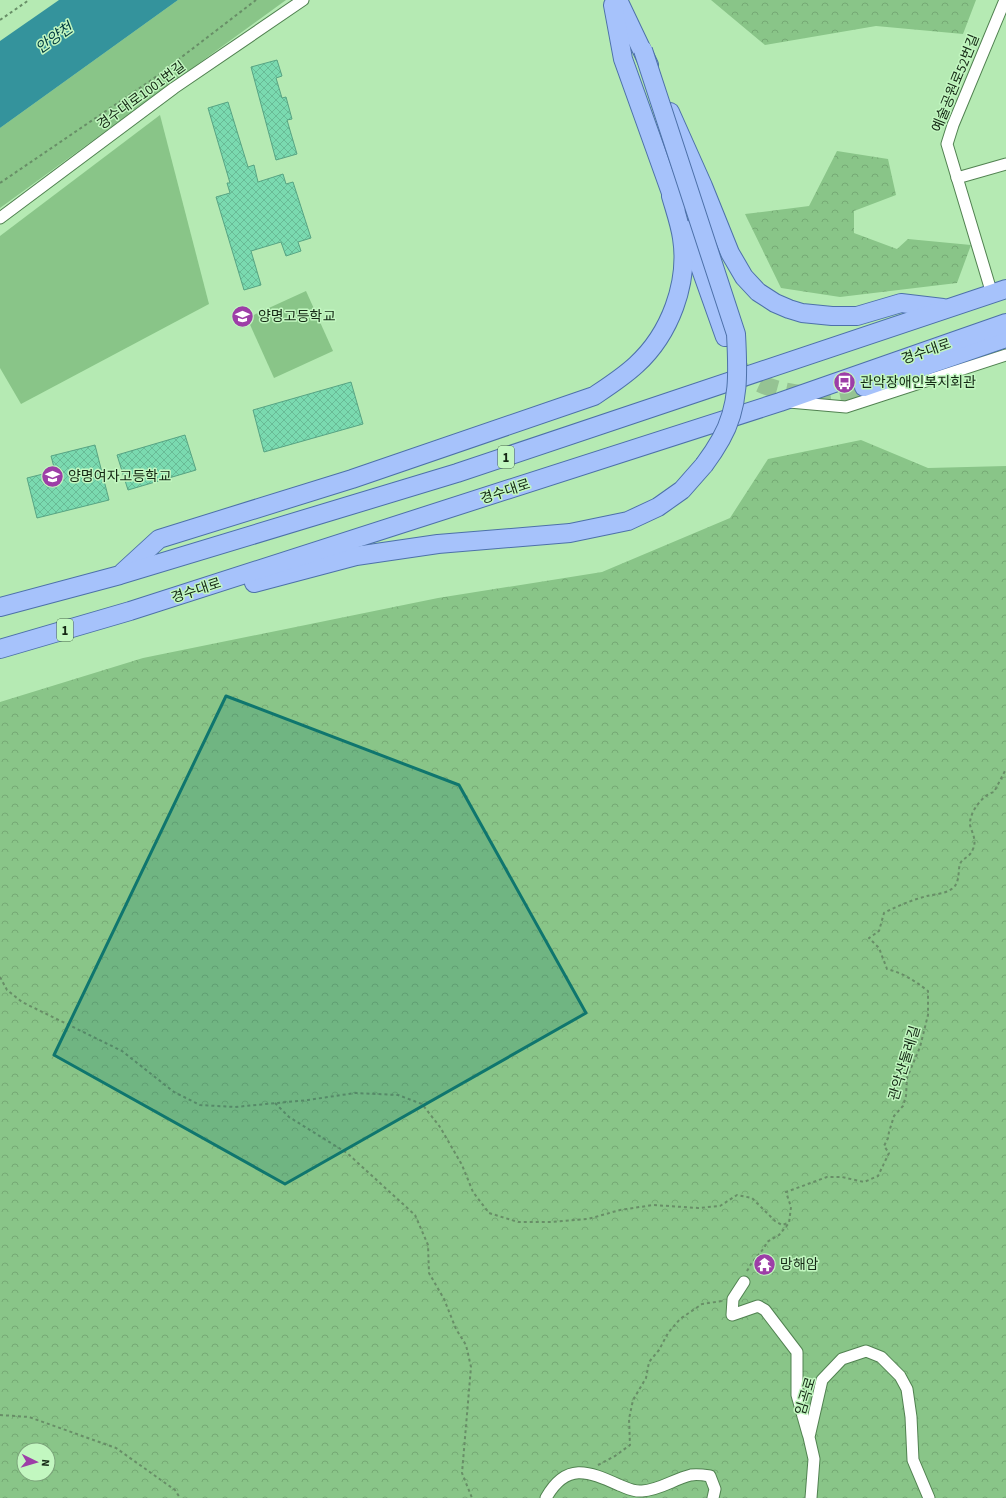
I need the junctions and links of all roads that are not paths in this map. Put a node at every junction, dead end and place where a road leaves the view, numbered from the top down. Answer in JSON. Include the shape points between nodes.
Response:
{"nodes":[{"id":1,"x":303,"y":0,"type":"edge"},
{"id":2,"x":612,"y":0,"type":"edge"},
{"id":3,"x":618,"y":0,"type":"edge"},
{"id":4,"x":1005,"y":0,"type":"edge"},
{"id":5,"x":643,"y":50,"type":"junction"},
{"id":6,"x":1006,"y":164,"type":"edge"},
{"id":7,"x":957,"y":178,"type":"junction"},
{"id":8,"x":672,"y":196,"type":"junction"},
{"id":9,"x":0,"y":218,"type":"edge"},
{"id":10,"x":999,"y":292,"type":"edge"},
{"id":11,"x":948,"y":308,"type":"junction"},
{"id":12,"x":1006,"y":323,"type":"edge"},
{"id":13,"x":725,"y":337,"type":"dead end"},
{"id":14,"x":1006,"y":338,"type":"edge"},
{"id":15,"x":1006,"y":355,"type":"edge"},
{"id":16,"x":864,"y":387,"type":"tunnel mouth"},
{"id":17,"x":780,"y":402,"type":"junction"},
{"id":18,"x":120,"y":575,"type":"junction"},
{"id":19,"x":0,"y":608,"type":"edge"},
{"id":20,"x":130,"y":611,"type":"junction"},
{"id":21,"x":0,"y":649,"type":"edge"},
{"id":22,"x":745,"y":1279,"type":"road end"},
{"id":23,"x":809,"y":1437,"type":"junction"},
{"id":24,"x":546,"y":1498,"type":"edge"},
{"id":25,"x":713,"y":1498,"type":"edge"},
{"id":26,"x":811,"y":1498,"type":"edge"},
{"id":27,"x":928,"y":1498,"type":"edge"}],
"edges":[{"from":1,"to":9,"type":"street","name":"경수대로1001번길","via":[[174,88]]},
{"from":2,"to":8,"type":"main road","via":[[623,59]]},
{"from":3,"to":5,"type":"main road"},
{"from":4,"to":7,"type":"street","name":"예술공원로52번길","via":[[948,136],[947,144]]},
{"from":5,"to":11,"type":"main road","bridge":true,"via":[[730,253],[744,277],[758,292],[775,303],[802,313],[832,316],[857,316],[901,303]]},
{"from":5,"to":20,"type":"main road","bridge":true,"via":[[736,334],[738,376],[732,412],[722,438],[704,465],[682,490],[658,507],[628,522],[570,534],[438,544],[356,556]]},
{"from":6,"to":7,"type":"street"},
{"from":7,"to":10,"type":"street","name":"예술공원로52번길"},
{"from":8,"to":13,"type":"main road","via":[[690,238]]},
{"from":8,"to":18,"type":"main road","via":[[682,238],[683,268],[680,292],[669,320],[657,340],[637,364],[620,379],[594,396],[352,479],[159,539]]},
{"from":10,"to":11,"type":"main road","number":"1"},
{"from":11,"to":18,"type":"main road","number":"1","via":[[457,473]]},
{"from":12,"to":17,"type":"main road","name":"경수대로","number":"1"},
{"from":14,"to":16,"type":"main road"},
{"from":15,"to":17,"type":"street","via":[[846,407]]},
{"from":17,"to":20,"type":"main road","name":"경수대로","number":"1"},
{"from":18,"to":19,"type":"main road","number":"1"},
{"from":20,"to":21,"type":"main road","name":"경수대로","number":"1"},
{"from":22,"to":23,"type":"street","via":[[732,1299],[732,1315],[758,1306],[765,1310],[797,1352],[797,1395]]},
{"from":23,"to":26,"type":"street","name":"임곡로","via":[[814,1459]]},
{"from":23,"to":27,"type":"street","name":"임곡로","via":[[822,1380],[842,1359],[866,1351],[881,1356],[900,1376],[907,1389],[914,1460]]},
{"from":24,"to":25,"type":"street","via":[[563,1477],[583,1472],[634,1492],[661,1488],[692,1475],[710,1476],[715,1489]]}]}
